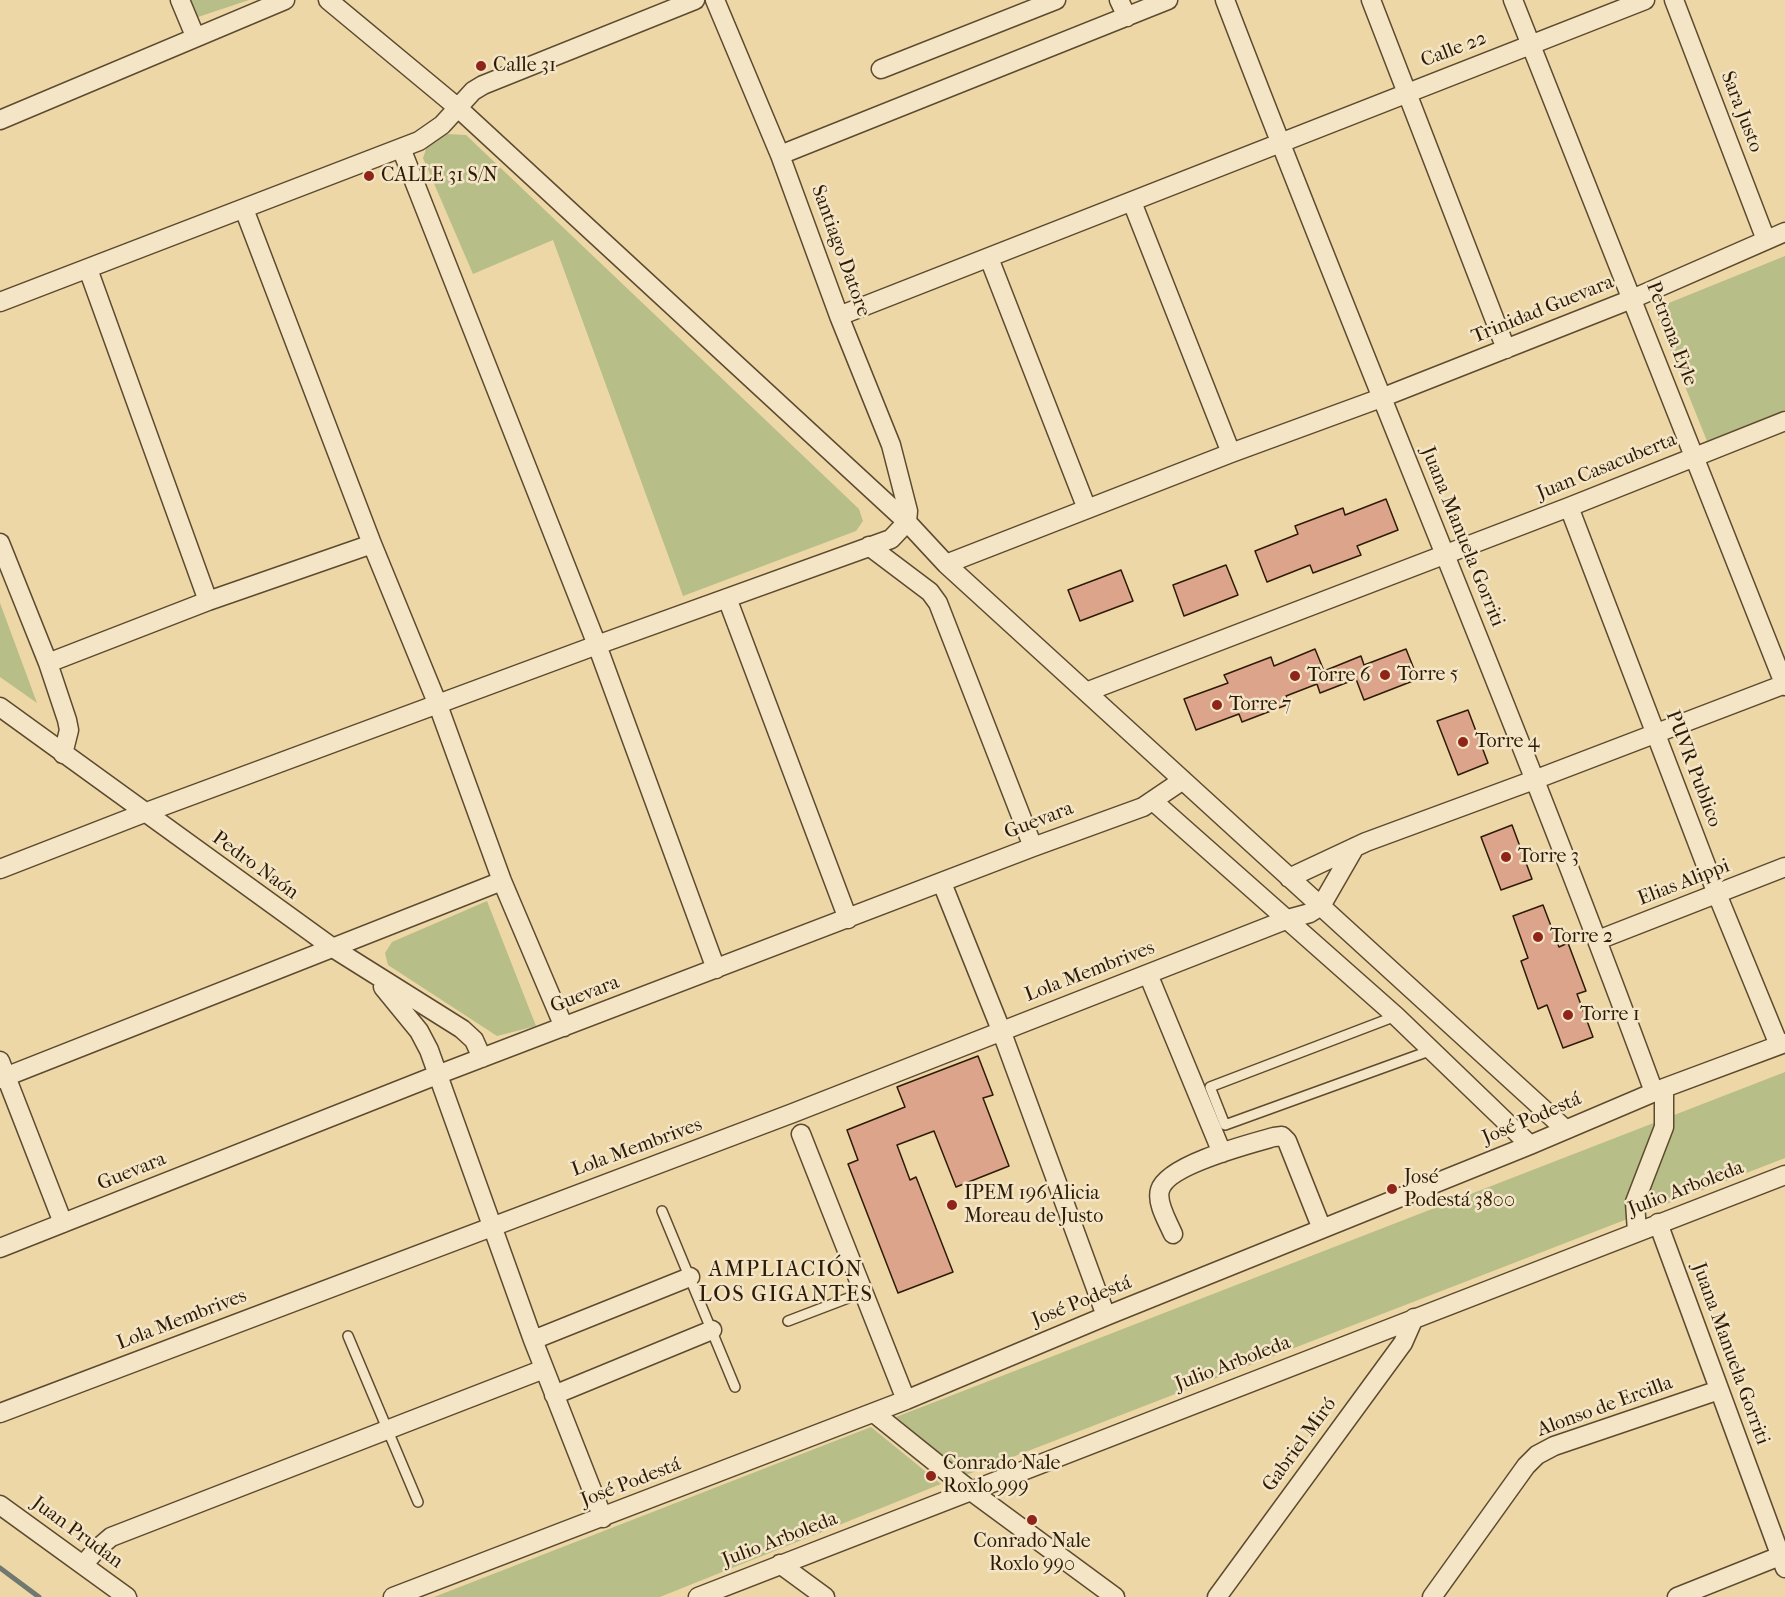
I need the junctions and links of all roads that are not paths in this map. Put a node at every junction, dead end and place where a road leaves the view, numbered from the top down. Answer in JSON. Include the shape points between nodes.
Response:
{"nodes":[{"id":1,"x":180,"y":0,"type":"edge"},
{"id":2,"x":285,"y":0,"type":"edge"},
{"id":3,"x":328,"y":0,"type":"edge"},
{"id":4,"x":695,"y":0,"type":"edge"},
{"id":5,"x":715,"y":0,"type":"edge"},
{"id":6,"x":1056,"y":0,"type":"edge"},
{"id":7,"x":1119,"y":0,"type":"edge"},
{"id":8,"x":1168,"y":0,"type":"edge"},
{"id":9,"x":1225,"y":0,"type":"edge"},
{"id":10,"x":1371,"y":0,"type":"edge"},
{"id":11,"x":1513,"y":0,"type":"edge"},
{"id":12,"x":1645,"y":0,"type":"edge"},
{"id":13,"x":1674,"y":0,"type":"edge"},
{"id":14,"x":1127,"y":17,"type":"junction"},
{"id":15,"x":195,"y":36,"type":"junction"},
{"id":16,"x":1530,"y":45,"type":"junction"},
{"id":17,"x":881,"y":69,"type":"dead end"},
{"id":18,"x":1408,"y":93,"type":"junction"},
{"id":19,"x":458,"y":107,"type":"junction"},
{"id":20,"x":0,"y":120,"type":"edge"},
{"id":21,"x":1279,"y":142,"type":"junction"},
{"id":22,"x":401,"y":148,"type":"junction"},
{"id":23,"x":780,"y":155,"type":"junction"},
{"id":24,"x":1132,"y":202,"type":"junction"},
{"id":25,"x":244,"y":209,"type":"junction"},
{"id":26,"x":1785,"y":232,"type":"edge"},
{"id":27,"x":1766,"y":240,"type":"junction"},
{"id":28,"x":989,"y":258,"type":"junction"},
{"id":29,"x":88,"y":269,"type":"junction"},
{"id":30,"x":1632,"y":298,"type":"junction"},
{"id":31,"x":0,"y":302,"type":"edge"},
{"id":32,"x":839,"y":316,"type":"junction"},
{"id":33,"x":1506,"y":349,"type":"junction"},
{"id":34,"x":1382,"y":398,"type":"junction"},
{"id":35,"x":1785,"y":421,"type":"edge"},
{"id":36,"x":1232,"y":453,"type":"junction"},
{"id":37,"x":1694,"y":457,"type":"junction"},
{"id":38,"x":1569,"y":507,"type":"junction"},
{"id":39,"x":1087,"y":509,"type":"junction"},
{"id":40,"x":908,"y":522,"type":"junction"},
{"id":41,"x":0,"y":543,"type":"edge"},
{"id":42,"x":372,"y":544,"type":"junction"},
{"id":43,"x":869,"y":546,"type":"junction"},
{"id":44,"x":1446,"y":554,"type":"junction"},
{"id":45,"x":946,"y":564,"type":"junction"},
{"id":46,"x":727,"y":598,"type":"junction"},
{"id":47,"x":208,"y":601,"type":"junction"},
{"id":48,"x":597,"y":645,"type":"junction"},
{"id":49,"x":48,"y":663,"type":"junction"},
{"id":50,"x":1785,"y":685,"type":"edge"},
{"id":51,"x":1086,"y":692,"type":"junction"},
{"id":52,"x":438,"y":705,"type":"junction"},
{"id":53,"x":0,"y":707,"type":"edge"},
{"id":54,"x":1655,"y":734,"type":"junction"},
{"id":55,"x":63,"y":754,"type":"junction"},
{"id":56,"x":1183,"y":780,"type":"junction"},
{"id":57,"x":1534,"y":780,"type":"junction"},
{"id":58,"x":1153,"y":801,"type":"junction"},
{"id":59,"x":144,"y":813,"type":"junction"},
{"id":60,"x":1033,"y":847,"type":"junction"},
{"id":61,"x":1355,"y":847,"type":"junction"},
{"id":62,"x":1785,"y":867,"type":"edge"},
{"id":63,"x":0,"y":869,"type":"edge"},
{"id":64,"x":1290,"y":878,"type":"junction"},
{"id":65,"x":502,"y":881,"type":"junction"},
{"id":66,"x":942,"y":883,"type":"junction"},
{"id":67,"x":1717,"y":894,"type":"junction"},
{"id":68,"x":1321,"y":906,"type":"junction"},
{"id":69,"x":848,"y":919,"type":"junction"},
{"id":70,"x":1288,"y":919,"type":"junction"},
{"id":71,"x":1598,"y":940,"type":"junction"},
{"id":72,"x":333,"y":948,"type":"junction"},
{"id":73,"x":716,"y":969,"type":"junction"},
{"id":74,"x":1148,"y":974,"type":"junction"},
{"id":75,"x":375,"y":976,"type":"junction"},
{"id":76,"x":1396,"y":1016,"type":"junction"},
{"id":77,"x":564,"y":1027,"type":"junction"},
{"id":78,"x":1001,"y":1030,"type":"junction"},
{"id":79,"x":1782,"y":1044,"type":"edge"},
{"id":80,"x":1432,"y":1050,"type":"junction"},
{"id":81,"x":482,"y":1058,"type":"junction"},
{"id":82,"x":2,"y":1072,"type":"edge"},
{"id":83,"x":437,"y":1075,"type":"junction"},
{"id":84,"x":1659,"y":1090,"type":"junction"},
{"id":85,"x":1565,"y":1130,"type":"junction"},
{"id":86,"x":801,"y":1134,"type":"dead end"},
{"id":87,"x":1530,"y":1145,"type":"junction"},
{"id":88,"x":1222,"y":1153,"type":"junction"},
{"id":89,"x":1785,"y":1174,"type":"edge"},
{"id":90,"x":662,"y":1211,"type":"dead end"},
{"id":91,"x":63,"y":1223,"type":"junction"},
{"id":92,"x":1658,"y":1224,"type":"junction"},
{"id":93,"x":492,"y":1226,"type":"junction"},
{"id":94,"x":1322,"y":1229,"type":"junction"},
{"id":95,"x":1636,"y":1232,"type":"junction"},
{"id":96,"x":1173,"y":1234,"type":"dead end"},
{"id":97,"x":0,"y":1248,"type":"edge"},
{"id":98,"x":690,"y":1277,"type":"junction"},
{"id":99,"x":864,"y":1292,"type":"junction"},
{"id":100,"x":1106,"y":1316,"type":"junction"},
{"id":101,"x":1414,"y":1318,"type":"junction"},
{"id":102,"x":788,"y":1321,"type":"dead end"},
{"id":103,"x":712,"y":1330,"type":"junction"},
{"id":104,"x":348,"y":1336,"type":"dead end"},
{"id":105,"x":533,"y":1340,"type":"junction"},
{"id":106,"x":544,"y":1369,"type":"junction"},
{"id":107,"x":735,"y":1387,"type":"dead end"},
{"id":108,"x":1719,"y":1390,"type":"junction"},
{"id":109,"x":554,"y":1395,"type":"junction"},
{"id":110,"x":906,"y":1400,"type":"junction"},
{"id":111,"x":0,"y":1413,"type":"edge"},
{"id":112,"x":874,"y":1413,"type":"junction"},
{"id":113,"x":387,"y":1430,"type":"junction"},
{"id":114,"x":971,"y":1491,"type":"junction"},
{"id":115,"x":418,"y":1502,"type":"dead end"},
{"id":116,"x":0,"y":1505,"type":"edge"},
{"id":117,"x":603,"y":1518,"type":"junction"},
{"id":118,"x":1783,"y":1562,"type":"edge"},
{"id":119,"x":780,"y":1564,"type":"junction"},
{"id":120,"x":83,"y":1565,"type":"junction"},
{"id":121,"x":127,"y":1597,"type":"edge"},
{"id":122,"x":393,"y":1597,"type":"edge"},
{"id":123,"x":698,"y":1597,"type":"edge"},
{"id":124,"x":825,"y":1597,"type":"edge"},
{"id":125,"x":1115,"y":1597,"type":"edge"},
{"id":126,"x":1217,"y":1597,"type":"edge"},
{"id":127,"x":1432,"y":1597,"type":"edge"},
{"id":128,"x":1677,"y":1597,"type":"edge"}],
"edges":[{"from":1,"to":15,"type":"street"},
{"from":2,"to":15,"type":"street"},
{"from":3,"to":19,"type":"street"},
{"from":4,"to":19,"type":"street","via":[[483,85]]},
{"from":5,"to":23,"type":"street","name":"Santiago Datore"},
{"from":6,"to":17,"type":"street"},
{"from":7,"to":14,"type":"street"},
{"from":8,"to":14,"type":"street"},
{"from":9,"to":21,"type":"street","name":"Juana Manuela Gorriti"},
{"from":10,"to":18,"type":"street"},
{"from":11,"to":16,"type":"street","name":"Petrona Eyle"},
{"from":12,"to":16,"type":"street","name":"Calle 22"},
{"from":13,"to":27,"type":"street","name":"Sara Justo"},
{"from":14,"to":23,"type":"street"},
{"from":15,"to":20,"type":"street"},
{"from":16,"to":18,"type":"street","name":"Calle 22"},
{"from":16,"to":30,"type":"street","name":"Petrona Eyle"},
{"from":18,"to":21,"type":"street","name":"Calle 22"},
{"from":18,"to":33,"type":"street"},
{"from":19,"to":22,"type":"street","via":[[432,134]]},
{"from":19,"to":40,"type":"street"},
{"from":21,"to":24,"type":"street","name":"Calle 22"},
{"from":21,"to":34,"type":"street","name":"Juana Manuela Gorriti"},
{"from":22,"to":25,"type":"street"},
{"from":22,"to":48,"type":"street"},
{"from":23,"to":32,"type":"street","name":"Santiago Datore"},
{"from":24,"to":28,"type":"street","name":"Calle 22"},
{"from":24,"to":36,"type":"street"},
{"from":25,"to":29,"type":"street"},
{"from":25,"to":42,"type":"street"},
{"from":26,"to":27,"type":"street","name":"Trinidad Guevara"},
{"from":27,"to":30,"type":"street","name":"Trinidad Guevara"},
{"from":28,"to":32,"type":"street","name":"Calle 22"},
{"from":28,"to":39,"type":"street"},
{"from":29,"to":31,"type":"street"},
{"from":29,"to":47,"type":"street"},
{"from":30,"to":33,"type":"street","name":"Trinidad Guevara"},
{"from":30,"to":37,"type":"street","name":"Petrona Eyle"},
{"from":32,"to":40,"type":"street","name":"Santiago Datore","via":[[891,445]]},
{"from":33,"to":34,"type":"street","name":"Trinidad Guevara"},
{"from":34,"to":36,"type":"street","name":"Trinidad Guevara"},
{"from":34,"to":44,"type":"street","name":"Juana Manuela Gorriti"},
{"from":35,"to":37,"type":"street","name":"Juan Casacuberta"},
{"from":36,"to":39,"type":"street","name":"Trinidad Guevara"},
{"from":37,"to":38,"type":"street","name":"Juan Casacuberta"},
{"from":37,"to":50,"type":"street","name":"Petrona Eyle"},
{"from":38,"to":44,"type":"street","name":"Juan Casacuberta"},
{"from":38,"to":54,"type":"street","name":"PUVR Publico"},
{"from":39,"to":45,"type":"street","name":"Trinidad Guevara"},
{"from":40,"to":43,"type":"street","via":[[891,539]]},
{"from":40,"to":45,"type":"street"},
{"from":41,"to":49,"type":"street"},
{"from":42,"to":47,"type":"street"},
{"from":42,"to":52,"type":"street"},
{"from":43,"to":46,"type":"street"},
{"from":43,"to":60,"type":"street","via":[[930,592],[938,603]]},
{"from":44,"to":51,"type":"street","name":"Juan Casacuberta"},
{"from":44,"to":57,"type":"street","name":"Juana Manuela Gorriti"},
{"from":45,"to":51,"type":"street"},
{"from":46,"to":48,"type":"street"},
{"from":46,"to":69,"type":"street"},
{"from":47,"to":49,"type":"street"},
{"from":48,"to":52,"type":"street"},
{"from":48,"to":73,"type":"street"},
{"from":49,"to":55,"type":"street","via":[[69,730]]},
{"from":50,"to":54,"type":"street"},
{"from":51,"to":56,"type":"street"},
{"from":52,"to":59,"type":"street"},
{"from":52,"to":65,"type":"street"},
{"from":53,"to":55,"type":"street","name":"Pedro Naón"},
{"from":54,"to":57,"type":"street"},
{"from":54,"to":67,"type":"street","name":"PUVR Publico"},
{"from":55,"to":59,"type":"street","name":"Pedro Naón"},
{"from":56,"to":58,"type":"street","name":"Guevara"},
{"from":56,"to":64,"type":"street"},
{"from":57,"to":61,"type":"street"},
{"from":57,"to":71,"type":"street","name":"Juana Manuela Gorriti"},
{"from":58,"to":60,"type":"street","name":"Guevara"},
{"from":58,"to":70,"type":"street"},
{"from":59,"to":63,"type":"street"},
{"from":59,"to":72,"type":"street","name":"Pedro Naón"},
{"from":60,"to":66,"type":"street","name":"Guevara"},
{"from":61,"to":64,"type":"street"},
{"from":61,"to":68,"type":"street"},
{"from":62,"to":67,"type":"street","name":"Elias Alippi"},
{"from":64,"to":68,"type":"street"},
{"from":65,"to":72,"type":"street"},
{"from":65,"to":77,"type":"street"},
{"from":66,"to":69,"type":"street","name":"Guevara"},
{"from":66,"to":78,"type":"street"},
{"from":67,"to":71,"type":"street","name":"Elias Alippi"},
{"from":67,"to":79,"type":"street","name":"PUVR Publico"},
{"from":68,"to":70,"type":"street","name":"Lola Membrives"},
{"from":68,"to":85,"type":"street"},
{"from":69,"to":73,"type":"street","name":"Guevara"},
{"from":70,"to":74,"type":"street","name":"Lola Membrives"},
{"from":70,"to":76,"type":"street"},
{"from":71,"to":84,"type":"street","name":"Juana Manuela Gorriti"},
{"from":72,"to":75,"type":"street","name":"Pedro Naón"},
{"from":72,"to":82,"type":"street"},
{"from":73,"to":77,"type":"street","name":"Guevara"},
{"from":74,"to":78,"type":"street","name":"Lola Membrives"},
{"from":74,"to":88,"type":"street"},
{"from":75,"to":81,"type":"street","name":"Pedro Naón","via":[[462,1029],[474,1040]]},
{"from":75,"to":83,"type":"street","via":[[419,1031]]},
{"from":76,"to":80,"type":"street"},
{"from":76,"to":80,"type":"lane","via":[[1209,1087],[1225,1125]]},
{"from":77,"to":81,"type":"street","name":"Guevara"},
{"from":78,"to":93,"type":"street","name":"Lola Membrives","via":[[794,1113]]},
{"from":78,"to":100,"type":"street"},
{"from":79,"to":84,"type":"street","name":"José Podestá"},
{"from":80,"to":87,"type":"street"},
{"from":81,"to":83,"type":"street","name":"Guevara"},
{"from":82,"to":91,"type":"street"},
{"from":83,"to":91,"type":"street","name":"Guevara"},
{"from":83,"to":93,"type":"street"},
{"from":84,"to":85,"type":"street","name":"José Podestá"},
{"from":84,"to":95,"type":"street","via":[[1664,1127],[1635,1202]]},
{"from":85,"to":87,"type":"street","name":"José Podestá"},
{"from":86,"to":99,"type":"street"},
{"from":87,"to":94,"type":"street","name":"José Podestá"},
{"from":88,"to":94,"type":"street","via":[[1282,1136]]},
{"from":88,"to":96,"type":"street","via":[[1178,1170],[1164,1181],[1159,1200]]},
{"from":89,"to":92,"type":"street","name":"Julio Arboleda"},
{"from":90,"to":98,"type":"lane"},
{"from":91,"to":97,"type":"street","name":"Guevara"},
{"from":92,"to":95,"type":"street","name":"Julio Arboleda"},
{"from":92,"to":108,"type":"street","name":"Juana Manuela Gorriti"},
{"from":93,"to":105,"type":"street"},
{"from":93,"to":111,"type":"street","name":"Lola Membrives"},
{"from":94,"to":100,"type":"street","name":"José Podestá"},
{"from":95,"to":101,"type":"street","name":"Julio Arboleda"},
{"from":98,"to":103,"type":"lane"},
{"from":98,"to":105,"type":"street"},
{"from":99,"to":102,"type":"lane"},
{"from":99,"to":110,"type":"street"},
{"from":100,"to":110,"type":"street","name":"José Podestá"},
{"from":101,"to":114,"type":"street","name":"Julio Arboleda"},
{"from":101,"to":126,"type":"street","name":"Gabriel Miró","via":[[1403,1343]]},
{"from":103,"to":107,"type":"lane"},
{"from":103,"to":109,"type":"street"},
{"from":104,"to":113,"type":"lane"},
{"from":105,"to":106,"type":"street"},
{"from":106,"to":109,"type":"street"},
{"from":106,"to":113,"type":"street"},
{"from":108,"to":118,"type":"street","name":"Juana Manuela Gorriti"},
{"from":108,"to":127,"type":"street","name":"Alonso de Ercilla","via":[[1537,1455]]},
{"from":109,"to":117,"type":"street"},
{"from":110,"to":112,"type":"street","name":"José Podestá"},
{"from":112,"to":114,"type":"street"},
{"from":112,"to":117,"type":"street","name":"José Podestá"},
{"from":113,"to":115,"type":"lane"},
{"from":113,"to":120,"type":"street","via":[[111,1537]]},
{"from":114,"to":119,"type":"street","name":"Julio Arboleda"},
{"from":114,"to":125,"type":"street"},
{"from":116,"to":120,"type":"street","name":"Juan Prudan"},
{"from":117,"to":122,"type":"street","name":"José Podestá"},
{"from":118,"to":128,"type":"street"},
{"from":119,"to":123,"type":"street","name":"Julio Arboleda"},
{"from":119,"to":124,"type":"street"},
{"from":120,"to":121,"type":"street","name":"Juan Prudan"}]}
